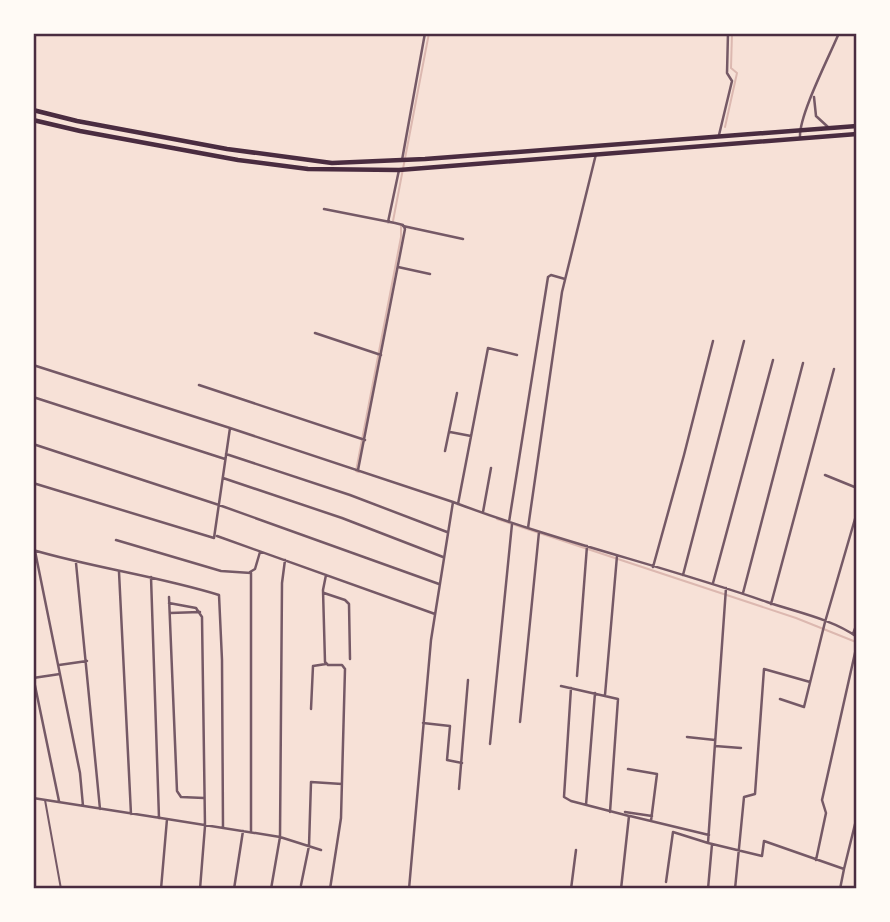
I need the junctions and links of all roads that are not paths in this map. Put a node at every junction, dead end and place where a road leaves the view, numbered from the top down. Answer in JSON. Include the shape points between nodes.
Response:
{"nodes":[{"id":1,"x":425,"y":33,"type":"edge"},
{"id":2,"x":728,"y":33,"type":"edge"},
{"id":3,"x":839,"y":33,"type":"edge"},
{"id":4,"x":814,"y":94,"type":"junction"},
{"id":5,"x":33,"y":110,"type":"edge"},
{"id":6,"x":33,"y":121,"type":"edge"},
{"id":7,"x":857,"y":125,"type":"edge"},
{"id":8,"x":828,"y":127,"type":"junction"},
{"id":9,"x":800,"y":129,"type":"junction"},
{"id":10,"x":857,"y":134,"type":"edge"},
{"id":11,"x":719,"y":135,"type":"junction"},
{"id":12,"x":800,"y":137,"type":"junction"},
{"id":13,"x":533,"y":149,"type":"junction"},
{"id":14,"x":596,"y":154,"type":"junction"},
{"id":15,"x":534,"y":158,"type":"junction"},
{"id":16,"x":404,"y":160,"type":"junction"},
{"id":17,"x":402,"y":169,"type":"junction"},
{"id":18,"x":324,"y":209,"type":"dead end"},
{"id":19,"x":392,"y":222,"type":"junction"},
{"id":20,"x":403,"y":226,"type":"junction"},
{"id":21,"x":463,"y":239,"type":"dead end"},
{"id":22,"x":398,"y":267,"type":"junction"},
{"id":23,"x":430,"y":274,"type":"dead end"},
{"id":24,"x":565,"y":279,"type":"junction"},
{"id":25,"x":315,"y":334,"type":"dead end"},
{"id":26,"x":713,"y":341,"type":"dead end"},
{"id":27,"x":744,"y":341,"type":"dead end"},
{"id":28,"x":378,"y":354,"type":"junction"},
{"id":29,"x":517,"y":355,"type":"dead end"},
{"id":30,"x":773,"y":360,"type":"dead end"},
{"id":31,"x":803,"y":363,"type":"dead end"},
{"id":32,"x":33,"y":365,"type":"edge"},
{"id":33,"x":834,"y":369,"type":"dead end"},
{"id":34,"x":199,"y":385,"type":"dead end"},
{"id":35,"x":457,"y":393,"type":"dead end"},
{"id":36,"x":33,"y":397,"type":"edge"},
{"id":37,"x":230,"y":428,"type":"junction"},
{"id":38,"x":449,"y":431,"type":"junction"},
{"id":39,"x":471,"y":436,"type":"junction"},
{"id":40,"x":365,"y":440,"type":"junction"},
{"id":41,"x":33,"y":444,"type":"edge"},
{"id":42,"x":445,"y":451,"type":"dead end"},
{"id":43,"x":226,"y":454,"type":"junction"},
{"id":44,"x":225,"y":459,"type":"junction"},
{"id":45,"x":491,"y":468,"type":"dead end"},
{"id":46,"x":358,"y":470,"type":"junction"},
{"id":47,"x":825,"y":475,"type":"dead end"},
{"id":48,"x":223,"y":478,"type":"junction"},
{"id":49,"x":33,"y":483,"type":"edge"},
{"id":50,"x":857,"y":488,"type":"edge"},
{"id":51,"x":453,"y":502,"type":"junction"},
{"id":52,"x":458,"y":504,"type":"junction"},
{"id":53,"x":219,"y":505,"type":"junction"},
{"id":54,"x":483,"y":512,"type":"junction"},
{"id":55,"x":857,"y":512,"type":"edge"},
{"id":56,"x":510,"y":523,"type":"junction"},
{"id":57,"x":528,"y":528,"type":"junction"},
{"id":58,"x":447,"y":532,"type":"junction"},
{"id":59,"x":539,"y":532,"type":"junction"},
{"id":60,"x":216,"y":535,"type":"junction"},
{"id":61,"x":116,"y":540,"type":"dead end"},
{"id":62,"x":587,"y":546,"type":"junction"},
{"id":63,"x":34,"y":550,"type":"edge"},
{"id":64,"x":260,"y":552,"type":"junction"},
{"id":65,"x":617,"y":556,"type":"junction"},
{"id":66,"x":443,"y":557,"type":"junction"},
{"id":67,"x":285,"y":560,"type":"junction"},
{"id":68,"x":76,"y":563,"type":"junction"},
{"id":69,"x":653,"y":567,"type":"junction"},
{"id":70,"x":119,"y":572,"type":"junction"},
{"id":71,"x":250,"y":572,"type":"junction"},
{"id":72,"x":326,"y":575,"type":"junction"},
{"id":73,"x":683,"y":575,"type":"junction"},
{"id":74,"x":151,"y":577,"type":"junction"},
{"id":75,"x":713,"y":583,"type":"junction"},
{"id":76,"x":439,"y":584,"type":"junction"},
{"id":77,"x":726,"y":592,"type":"junction"},
{"id":78,"x":324,"y":593,"type":"junction"},
{"id":79,"x":742,"y":594,"type":"junction"},
{"id":80,"x":169,"y":597,"type":"dead end"},
{"id":81,"x":169,"y":603,"type":"junction"},
{"id":82,"x":771,"y":604,"type":"junction"},
{"id":83,"x":200,"y":612,"type":"junction"},
{"id":84,"x":170,"y":613,"type":"junction"},
{"id":85,"x":435,"y":614,"type":"junction"},
{"id":86,"x":825,"y":622,"type":"junction"},
{"id":87,"x":857,"y":623,"type":"edge"},
{"id":88,"x":855,"y":635,"type":"edge"},
{"id":89,"x":857,"y":644,"type":"edge"},
{"id":90,"x":350,"y":659,"type":"dead end"},
{"id":91,"x":87,"y":661,"type":"junction"},
{"id":92,"x":326,"y":664,"type":"junction"},
{"id":93,"x":58,"y":665,"type":"junction"},
{"id":94,"x":60,"y":674,"type":"junction"},
{"id":95,"x":577,"y":676,"type":"dead end"},
{"id":96,"x":33,"y":678,"type":"edge"},
{"id":97,"x":468,"y":680,"type":"dead end"},
{"id":98,"x":810,"y":682,"type":"junction"},
{"id":99,"x":561,"y":686,"type":"dead end"},
{"id":100,"x":571,"y":688,"type":"junction"},
{"id":101,"x":595,"y":693,"type":"junction"},
{"id":102,"x":605,"y":695,"type":"junction"},
{"id":103,"x":780,"y":699,"type":"dead end"},
{"id":104,"x":311,"y":709,"type":"dead end"},
{"id":105,"x":520,"y":722,"type":"dead end"},
{"id":106,"x":424,"y":723,"type":"junction"},
{"id":107,"x":687,"y":737,"type":"dead end"},
{"id":108,"x":716,"y":740,"type":"junction"},
{"id":109,"x":490,"y":744,"type":"dead end"},
{"id":110,"x":715,"y":746,"type":"junction"},
{"id":111,"x":741,"y":748,"type":"dead end"},
{"id":112,"x":461,"y":763,"type":"junction"},
{"id":113,"x":628,"y":769,"type":"dead end"},
{"id":114,"x":342,"y":784,"type":"junction"},
{"id":115,"x":459,"y":789,"type":"dead end"},
{"id":116,"x":33,"y":798,"type":"edge"},
{"id":117,"x":204,"y":798,"type":"junction"},
{"id":118,"x":45,"y":799,"type":"junction"},
{"id":119,"x":59,"y":801,"type":"junction"},
{"id":120,"x":586,"y":805,"type":"junction"},
{"id":121,"x":83,"y":806,"type":"junction"},
{"id":122,"x":100,"y":809,"type":"junction"},
{"id":123,"x":610,"y":812,"type":"junction"},
{"id":124,"x":625,"y":812,"type":"dead end"},
{"id":125,"x":131,"y":814,"type":"junction"},
{"id":126,"x":629,"y":816,"type":"junction"},
{"id":127,"x":652,"y":816,"type":"junction"},
{"id":128,"x":857,"y":816,"type":"edge"},
{"id":129,"x":159,"y":818,"type":"junction"},
{"id":130,"x":167,"y":819,"type":"junction"},
{"id":131,"x":651,"y":821,"type":"junction"},
{"id":132,"x":205,"y":825,"type":"junction"},
{"id":133,"x":223,"y":828,"type":"junction"},
{"id":134,"x":243,"y":831,"type":"junction"},
{"id":135,"x":251,"y":832,"type":"junction"},
{"id":136,"x":709,"y":835,"type":"junction"},
{"id":137,"x":280,"y":837,"type":"junction"},
{"id":138,"x":710,"y":843,"type":"junction"},
{"id":139,"x":309,"y":846,"type":"junction"},
{"id":140,"x":321,"y":850,"type":"dead end"},
{"id":141,"x":576,"y":850,"type":"dead end"},
{"id":142,"x":739,"y":852,"type":"junction"},
{"id":143,"x":816,"y":860,"type":"junction"},
{"id":144,"x":844,"y":869,"type":"junction"},
{"id":145,"x":666,"y":882,"type":"dead end"},
{"id":146,"x":301,"y":885,"type":"dead end"},
{"id":147,"x":61,"y":889,"type":"edge"},
{"id":148,"x":160,"y":889,"type":"edge"},
{"id":149,"x":200,"y":889,"type":"edge"},
{"id":150,"x":234,"y":889,"type":"edge"},
{"id":151,"x":271,"y":889,"type":"edge"},
{"id":152,"x":330,"y":889,"type":"edge"},
{"id":153,"x":409,"y":889,"type":"edge"},
{"id":154,"x":571,"y":889,"type":"edge"},
{"id":155,"x":621,"y":889,"type":"edge"},
{"id":156,"x":708,"y":889,"type":"edge"},
{"id":157,"x":735,"y":889,"type":"edge"},
{"id":158,"x":840,"y":889,"type":"edge"}],
"edges":[{"from":1,"to":16,"type":"street"},
{"from":2,"to":11,"type":"street","via":[[727,71],[732,81]]},
{"from":3,"to":4,"type":"street"},
{"from":4,"to":8,"type":"street","via":[[816,116]]},
{"from":4,"to":9,"type":"street"},
{"from":5,"to":16,"type":"highway","via":[[286,158],[332,163]]},
{"from":6,"to":17,"type":"highway","via":[[238,160],[308,169]]},
{"from":7,"to":8,"type":"highway"},
{"from":8,"to":9,"type":"highway"},
{"from":9,"to":11,"type":"highway"},
{"from":9,"to":12,"type":"street"},
{"from":10,"to":12,"type":"highway"},
{"from":11,"to":13,"type":"highway"},
{"from":12,"to":14,"type":"highway"},
{"from":13,"to":15,"type":"highway"},
{"from":13,"to":16,"type":"highway"},
{"from":14,"to":15,"type":"highway"},
{"from":14,"to":24,"type":"street"},
{"from":15,"to":17,"type":"highway"},
{"from":17,"to":19,"type":"street"},
{"from":18,"to":19,"type":"street"},
{"from":19,"to":20,"type":"street"},
{"from":20,"to":21,"type":"street"},
{"from":20,"to":22,"type":"street"},
{"from":22,"to":23,"type":"street"},
{"from":22,"to":28,"type":"street"},
{"from":24,"to":56,"type":"street","via":[[548,278]]},
{"from":24,"to":57,"type":"street"},
{"from":25,"to":28,"type":"street"},
{"from":26,"to":69,"type":"street"},
{"from":27,"to":73,"type":"street"},
{"from":28,"to":40,"type":"street"},
{"from":29,"to":39,"type":"street","via":[[488,348]]},
{"from":30,"to":75,"type":"street"},
{"from":31,"to":79,"type":"street"},
{"from":32,"to":37,"type":"street"},
{"from":33,"to":82,"type":"street"},
{"from":34,"to":40,"type":"street"},
{"from":35,"to":38,"type":"street"},
{"from":36,"to":44,"type":"street"},
{"from":37,"to":43,"type":"street"},
{"from":37,"to":46,"type":"street"},
{"from":38,"to":39,"type":"street"},
{"from":38,"to":42,"type":"street"},
{"from":39,"to":52,"type":"street"},
{"from":40,"to":46,"type":"street"},
{"from":41,"to":53,"type":"street"},
{"from":43,"to":44,"type":"street"},
{"from":43,"to":58,"type":"street"},
{"from":44,"to":48,"type":"street"},
{"from":45,"to":54,"type":"street"},
{"from":46,"to":51,"type":"street"},
{"from":47,"to":50,"type":"street"},
{"from":48,"to":53,"type":"street"},
{"from":48,"to":66,"type":"street"},
{"from":49,"to":60,"type":"street","via":[[212,538]]},
{"from":51,"to":52,"type":"street"},
{"from":51,"to":58,"type":"street"},
{"from":52,"to":54,"type":"street"},
{"from":53,"to":60,"type":"street"},
{"from":53,"to":76,"type":"street"},
{"from":54,"to":56,"type":"street"},
{"from":55,"to":86,"type":"street"},
{"from":56,"to":57,"type":"street"},
{"from":56,"to":109,"type":"street"},
{"from":57,"to":59,"type":"street"},
{"from":58,"to":66,"type":"street"},
{"from":59,"to":62,"type":"street"},
{"from":59,"to":105,"type":"street"},
{"from":60,"to":64,"type":"street"},
{"from":61,"to":71,"type":"street","via":[[221,571]]},
{"from":62,"to":65,"type":"street"},
{"from":62,"to":95,"type":"street"},
{"from":63,"to":68,"type":"street"},
{"from":63,"to":93,"type":"street"},
{"from":64,"to":67,"type":"street"},
{"from":64,"to":71,"type":"street"},
{"from":65,"to":69,"type":"street"},
{"from":65,"to":102,"type":"street"},
{"from":66,"to":76,"type":"street"},
{"from":67,"to":72,"type":"street"},
{"from":67,"to":137,"type":"street"},
{"from":68,"to":70,"type":"street"},
{"from":68,"to":91,"type":"street"},
{"from":69,"to":73,"type":"street"},
{"from":70,"to":74,"type":"street"},
{"from":70,"to":125,"type":"street"},
{"from":71,"to":135,"type":"street"},
{"from":72,"to":78,"type":"street"},
{"from":72,"to":85,"type":"street"},
{"from":73,"to":75,"type":"street"},
{"from":74,"to":129,"type":"street"},
{"from":74,"to":133,"type":"street","via":[[219,596]]},
{"from":75,"to":77,"type":"street"},
{"from":76,"to":85,"type":"street"},
{"from":77,"to":79,"type":"street"},
{"from":77,"to":108,"type":"street"},
{"from":78,"to":90,"type":"street","via":[[349,604]]},
{"from":78,"to":92,"type":"street"},
{"from":79,"to":82,"type":"street"},
{"from":80,"to":81,"type":"street"},
{"from":81,"to":83,"type":"street"},
{"from":81,"to":84,"type":"street"},
{"from":82,"to":86,"type":"street"},
{"from":83,"to":84,"type":"street"},
{"from":83,"to":117,"type":"street"},
{"from":84,"to":117,"type":"street","via":[[177,790],[181,797]]},
{"from":85,"to":106,"type":"street"},
{"from":86,"to":88,"type":"street"},
{"from":86,"to":98,"type":"street"},
{"from":87,"to":88,"type":"street"},
{"from":89,"to":143,"type":"street","via":[[822,800],[826,813]]},
{"from":91,"to":93,"type":"street"},
{"from":91,"to":122,"type":"street"},
{"from":92,"to":104,"type":"street","via":[[313,666]]},
{"from":92,"to":114,"type":"street","via":[[345,669]]},
{"from":93,"to":94,"type":"street"},
{"from":94,"to":96,"type":"street"},
{"from":94,"to":121,"type":"street"},
{"from":96,"to":119,"type":"street"},
{"from":97,"to":112,"type":"street"},
{"from":98,"to":103,"type":"street","via":[[805,706]]},
{"from":98,"to":142,"type":"street","via":[[764,670],[755,794],[743,798]]},
{"from":99,"to":100,"type":"street"},
{"from":100,"to":101,"type":"street"},
{"from":100,"to":120,"type":"street","via":[[564,794],[566,800]]},
{"from":101,"to":102,"type":"street"},
{"from":101,"to":120,"type":"street"},
{"from":102,"to":123,"type":"street","via":[[618,699]]},
{"from":106,"to":112,"type":"street","via":[[451,727],[447,760]]},
{"from":106,"to":153,"type":"street"},
{"from":107,"to":108,"type":"street"},
{"from":108,"to":110,"type":"street"},
{"from":110,"to":111,"type":"street"},
{"from":110,"to":136,"type":"street"},
{"from":112,"to":115,"type":"street"},
{"from":113,"to":127,"type":"street","via":[[657,774]]},
{"from":114,"to":139,"type":"street","via":[[311,782]]},
{"from":114,"to":152,"type":"street"},
{"from":116,"to":118,"type":"street"},
{"from":117,"to":132,"type":"street"},
{"from":118,"to":119,"type":"street"},
{"from":118,"to":147,"type":"lane"},
{"from":119,"to":121,"type":"street"},
{"from":120,"to":123,"type":"street"},
{"from":121,"to":122,"type":"street"},
{"from":122,"to":125,"type":"street"},
{"from":123,"to":126,"type":"street"},
{"from":124,"to":127,"type":"street"},
{"from":125,"to":129,"type":"street"},
{"from":126,"to":131,"type":"street"},
{"from":126,"to":155,"type":"street"},
{"from":127,"to":131,"type":"street"},
{"from":128,"to":144,"type":"street"},
{"from":129,"to":130,"type":"street"},
{"from":130,"to":132,"type":"street"},
{"from":130,"to":148,"type":"street"},
{"from":131,"to":136,"type":"street"},
{"from":132,"to":133,"type":"street"},
{"from":132,"to":149,"type":"street"},
{"from":133,"to":134,"type":"street"},
{"from":134,"to":135,"type":"street"},
{"from":134,"to":150,"type":"street"},
{"from":135,"to":137,"type":"street"},
{"from":136,"to":138,"type":"street"},
{"from":137,"to":139,"type":"street"},
{"from":137,"to":151,"type":"street"},
{"from":138,"to":142,"type":"street"},
{"from":138,"to":145,"type":"street","via":[[673,832]]},
{"from":138,"to":156,"type":"street"},
{"from":139,"to":140,"type":"street"},
{"from":139,"to":146,"type":"street"},
{"from":141,"to":154,"type":"street"},
{"from":142,"to":143,"type":"street","via":[[762,856],[764,841]]},
{"from":142,"to":157,"type":"street"},
{"from":143,"to":144,"type":"street"},
{"from":144,"to":158,"type":"street"}]}
